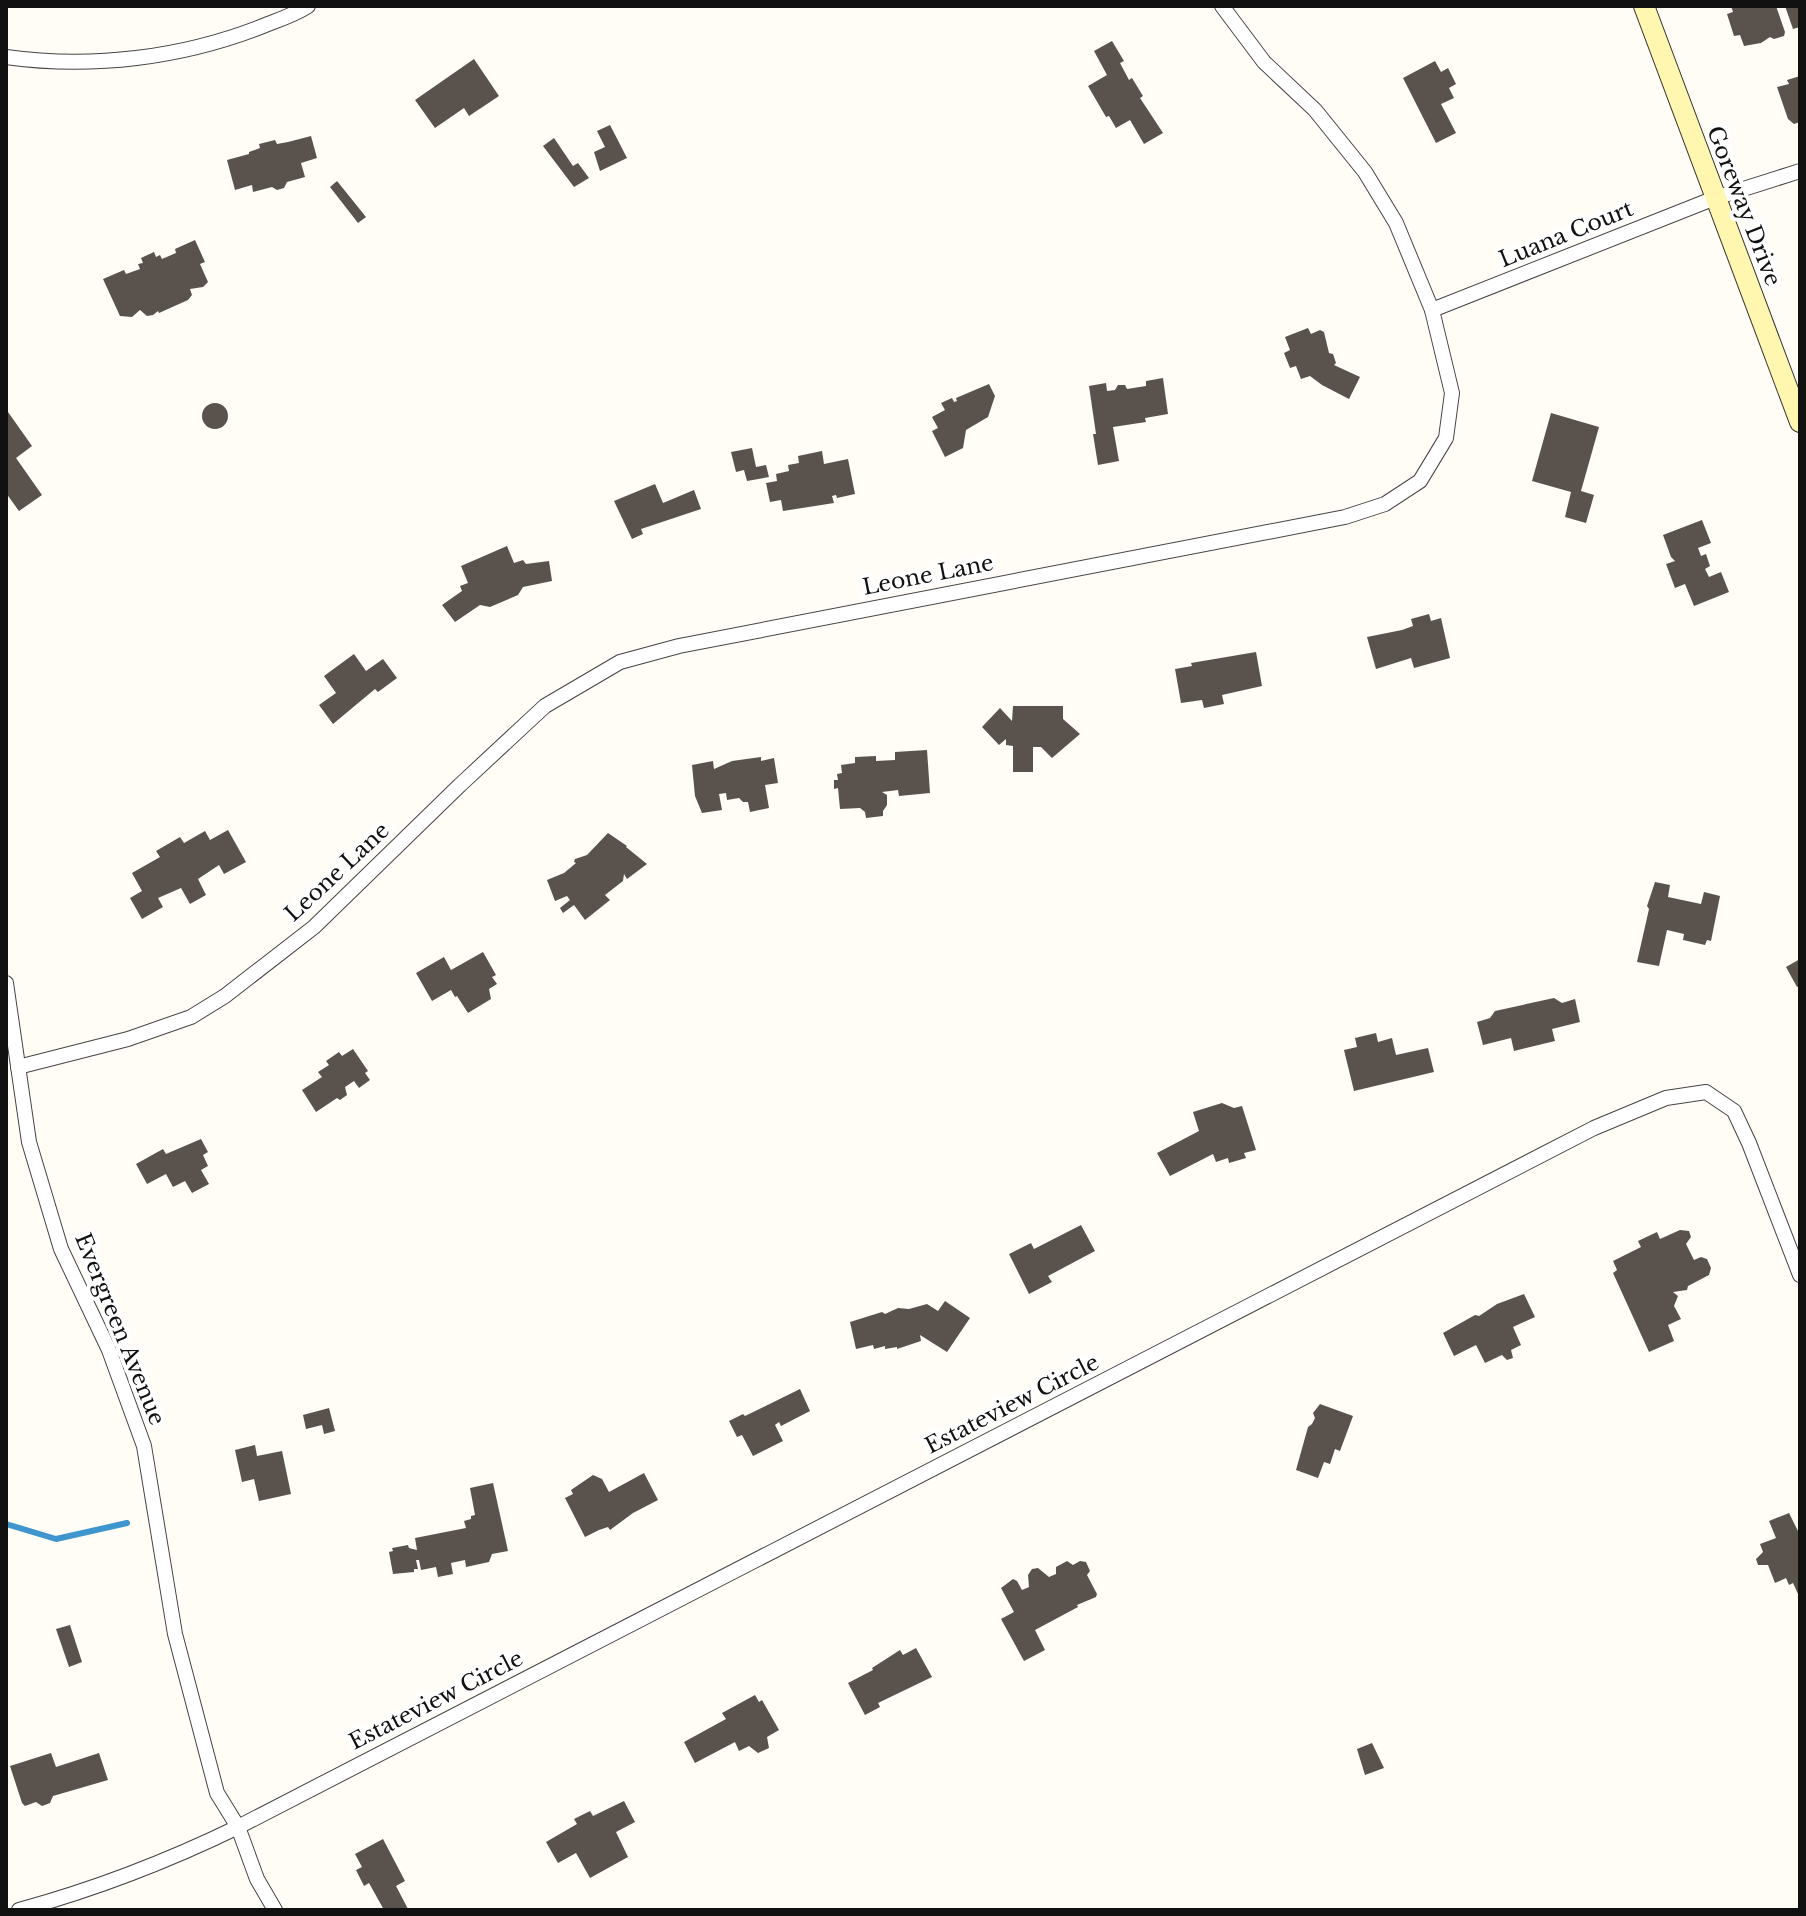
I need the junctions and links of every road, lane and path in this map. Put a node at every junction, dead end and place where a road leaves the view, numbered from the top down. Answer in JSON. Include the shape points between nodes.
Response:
{"nodes":[{"id":1,"x":308,"y":6,"type":"edge"},
{"id":2,"x":1222,"y":6,"type":"edge"},
{"id":3,"x":1644,"y":6,"type":"edge"},
{"id":4,"x":6,"y":57,"type":"edge"},
{"id":5,"x":1800,"y":171,"type":"edge"},
{"id":6,"x":1715,"y":198,"type":"junction"},
{"id":7,"x":1432,"y":310,"type":"junction"},
{"id":8,"x":1800,"y":422,"type":"edge"},
{"id":9,"x":6,"y":983,"type":"edge"},
{"id":10,"x":18,"y":1067,"type":"junction"},
{"id":11,"x":1800,"y":1275,"type":"edge"},
{"id":12,"x":238,"y":1827,"type":"junction"},
{"id":13,"x":19,"y":1910,"type":"edge"},
{"id":14,"x":275,"y":1910,"type":"edge"}],
"edges":[{"from":1,"to":4,"type":"street","via":[[234,37],[142,59],[85,63]]},
{"from":2,"to":7,"type":"street","name":"Leone Lane","via":[[1264,62],[1315,110],[1365,172],[1396,223]]},
{"from":3,"to":6,"type":"street","name":"Goreway Drive"},
{"from":5,"to":6,"type":"street","name":"Luana Court"},
{"from":6,"to":7,"type":"street","name":"Luana Court"},
{"from":6,"to":8,"type":"street","name":"Goreway Drive"},
{"from":7,"to":10,"type":"street","name":"Leone Lane","via":[[1452,393],[1446,438],[1420,481],[1385,504],[1345,517],[679,646],[620,662],[545,706],[314,927],[225,996],[191,1017],[128,1039]]},
{"from":9,"to":10,"type":"street","name":"Evergreen Avenue"},
{"from":10,"to":12,"type":"street","name":"Evergreen Avenue","via":[[29,1142],[61,1249],[109,1350],[144,1446],[175,1634],[217,1793]]},
{"from":11,"to":12,"type":"street","name":"Estateview Circle","via":[[1734,1111],[1706,1092],[1666,1098],[1594,1128]]},
{"from":12,"to":13,"type":"street","name":"Estateview Circle","via":[[171,1860]]},
{"from":12,"to":14,"type":"street"}]}
